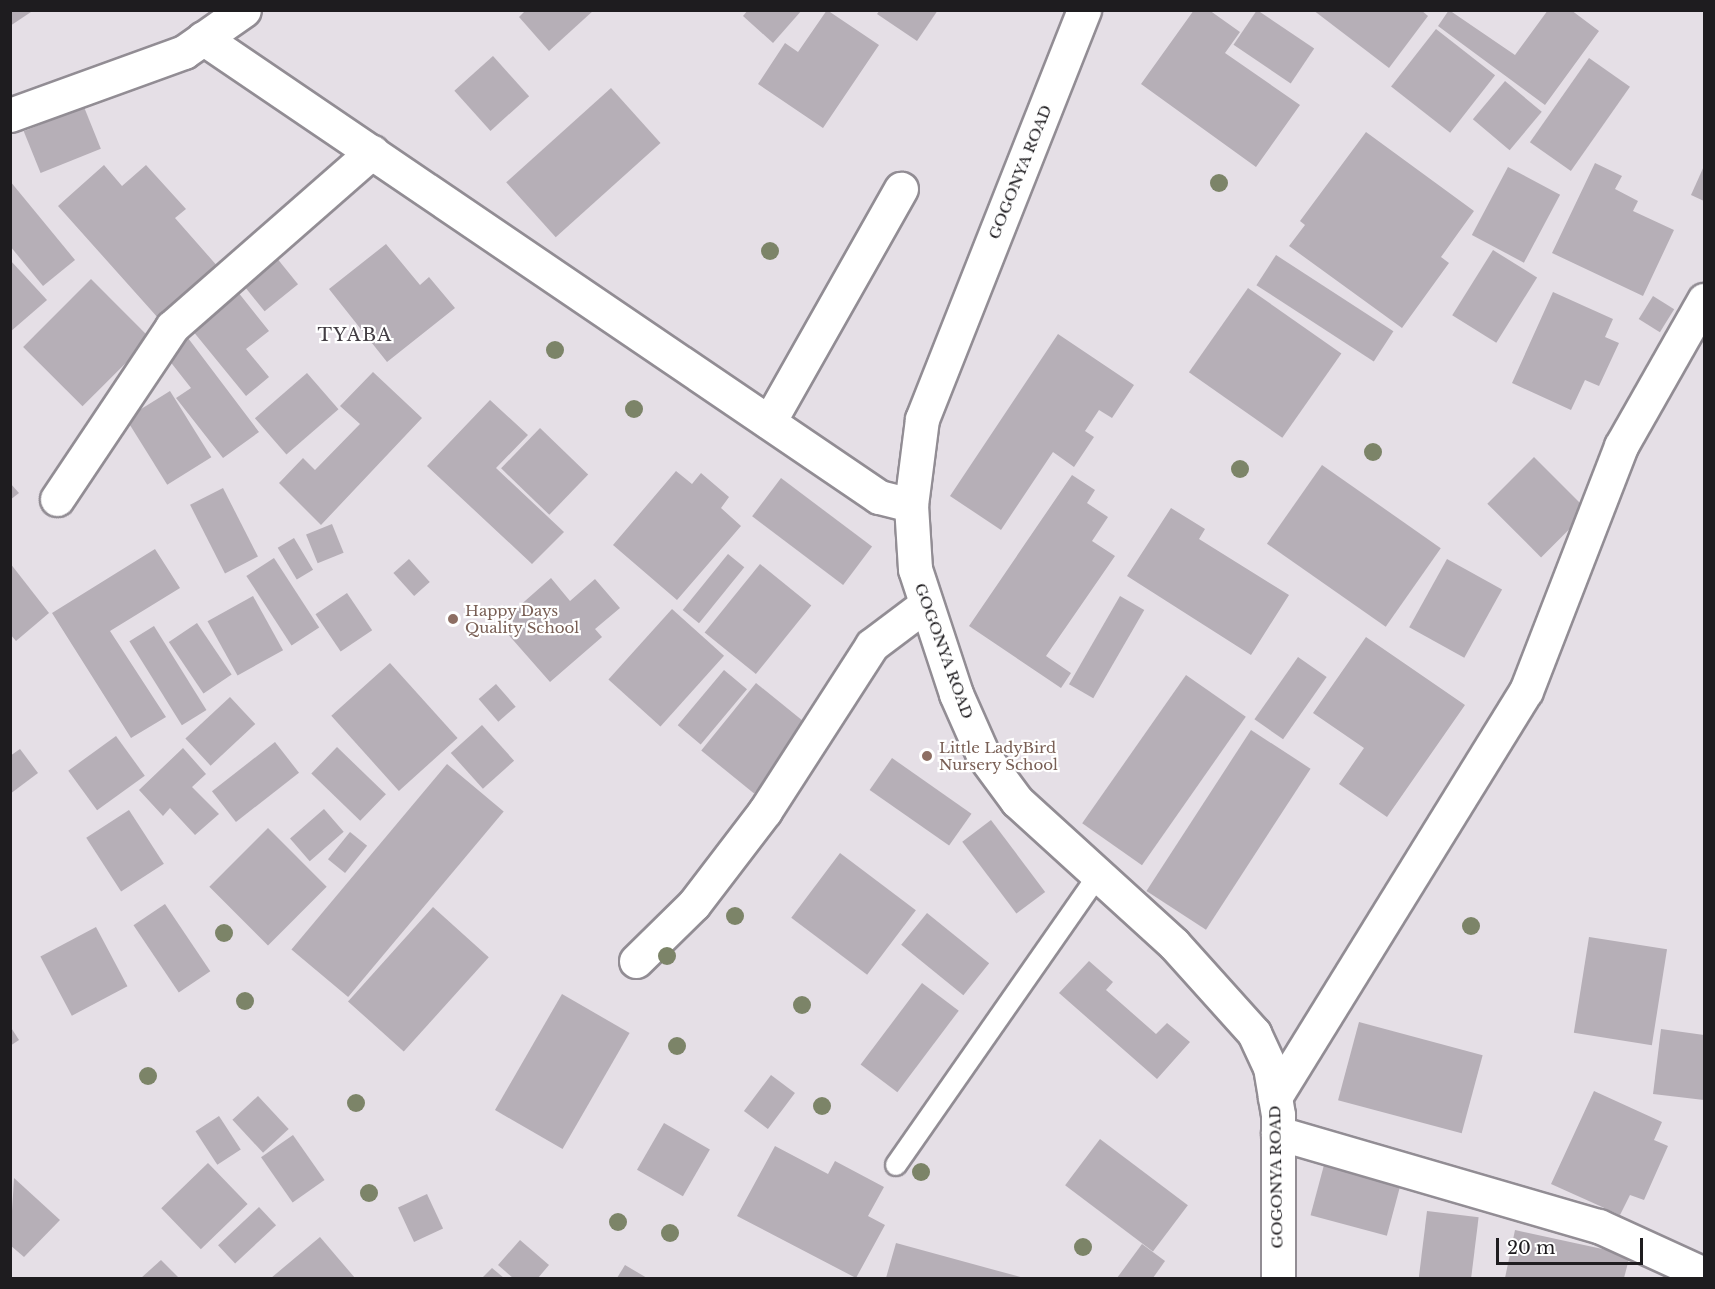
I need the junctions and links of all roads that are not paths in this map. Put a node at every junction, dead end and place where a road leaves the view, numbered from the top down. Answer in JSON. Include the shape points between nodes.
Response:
{"nodes":[{"id":1,"x":244,"y":10,"type":"edge"},
{"id":2,"x":1084,"y":10,"type":"edge"},
{"id":3,"x":203,"y":38,"type":"junction"},
{"id":4,"x":10,"y":115,"type":"edge"},
{"id":5,"x":372,"y":153,"type":"junction"},
{"id":6,"x":901,"y":189,"type":"dead end"},
{"id":7,"x":1704,"y":300,"type":"edge"},
{"id":8,"x":769,"y":422,"type":"junction"},
{"id":9,"x":57,"y":499,"type":"dead end"},
{"id":10,"x":911,"y":505,"type":"junction"},
{"id":11,"x":925,"y":605,"type":"junction"},
{"id":12,"x":1099,"y":874,"type":"junction"},
{"id":13,"x":636,"y":961,"type":"dead end"},
{"id":14,"x":1275,"y":1097,"type":"junction"},
{"id":15,"x":1278,"y":1133,"type":"junction"},
{"id":16,"x":896,"y":1166,"type":"dead end"},
{"id":17,"x":1704,"y":1274,"type":"edge"},
{"id":18,"x":1278,"y":1278,"type":"edge"}],
"edges":[{"from":1,"to":3,"type":"street"},
{"from":2,"to":10,"type":"street","name":"GOGONYA ROAD","via":[[922,419]]},
{"from":3,"to":4,"type":"street","via":[[184,52]]},
{"from":3,"to":5,"type":"street"},
{"from":5,"to":8,"type":"street"},
{"from":5,"to":9,"type":"street","via":[[172,327]]},
{"from":6,"to":8,"type":"street"},
{"from":7,"to":14,"type":"street","via":[[1621,446],[1526,691]]},
{"from":8,"to":10,"type":"street","via":[[879,496]]},
{"from":10,"to":11,"type":"street","name":"GOGONYA ROAD","via":[[915,568]]},
{"from":11,"to":12,"type":"street","name":"GOGONYA ROAD","via":[[983,755],[1017,801]]},
{"from":11,"to":13,"type":"street","via":[[872,645],[765,812],[694,904]]},
{"from":12,"to":14,"type":"street","name":"GOGONYA ROAD","via":[[1174,944],[1254,1033],[1270,1067]]},
{"from":12,"to":16,"type":"lane"},
{"from":14,"to":15,"type":"street","name":"GOGONYA ROAD"},
{"from":15,"to":17,"type":"street","via":[[1599,1226]]},
{"from":15,"to":18,"type":"street","name":"GOGONYA ROAD"}]}
